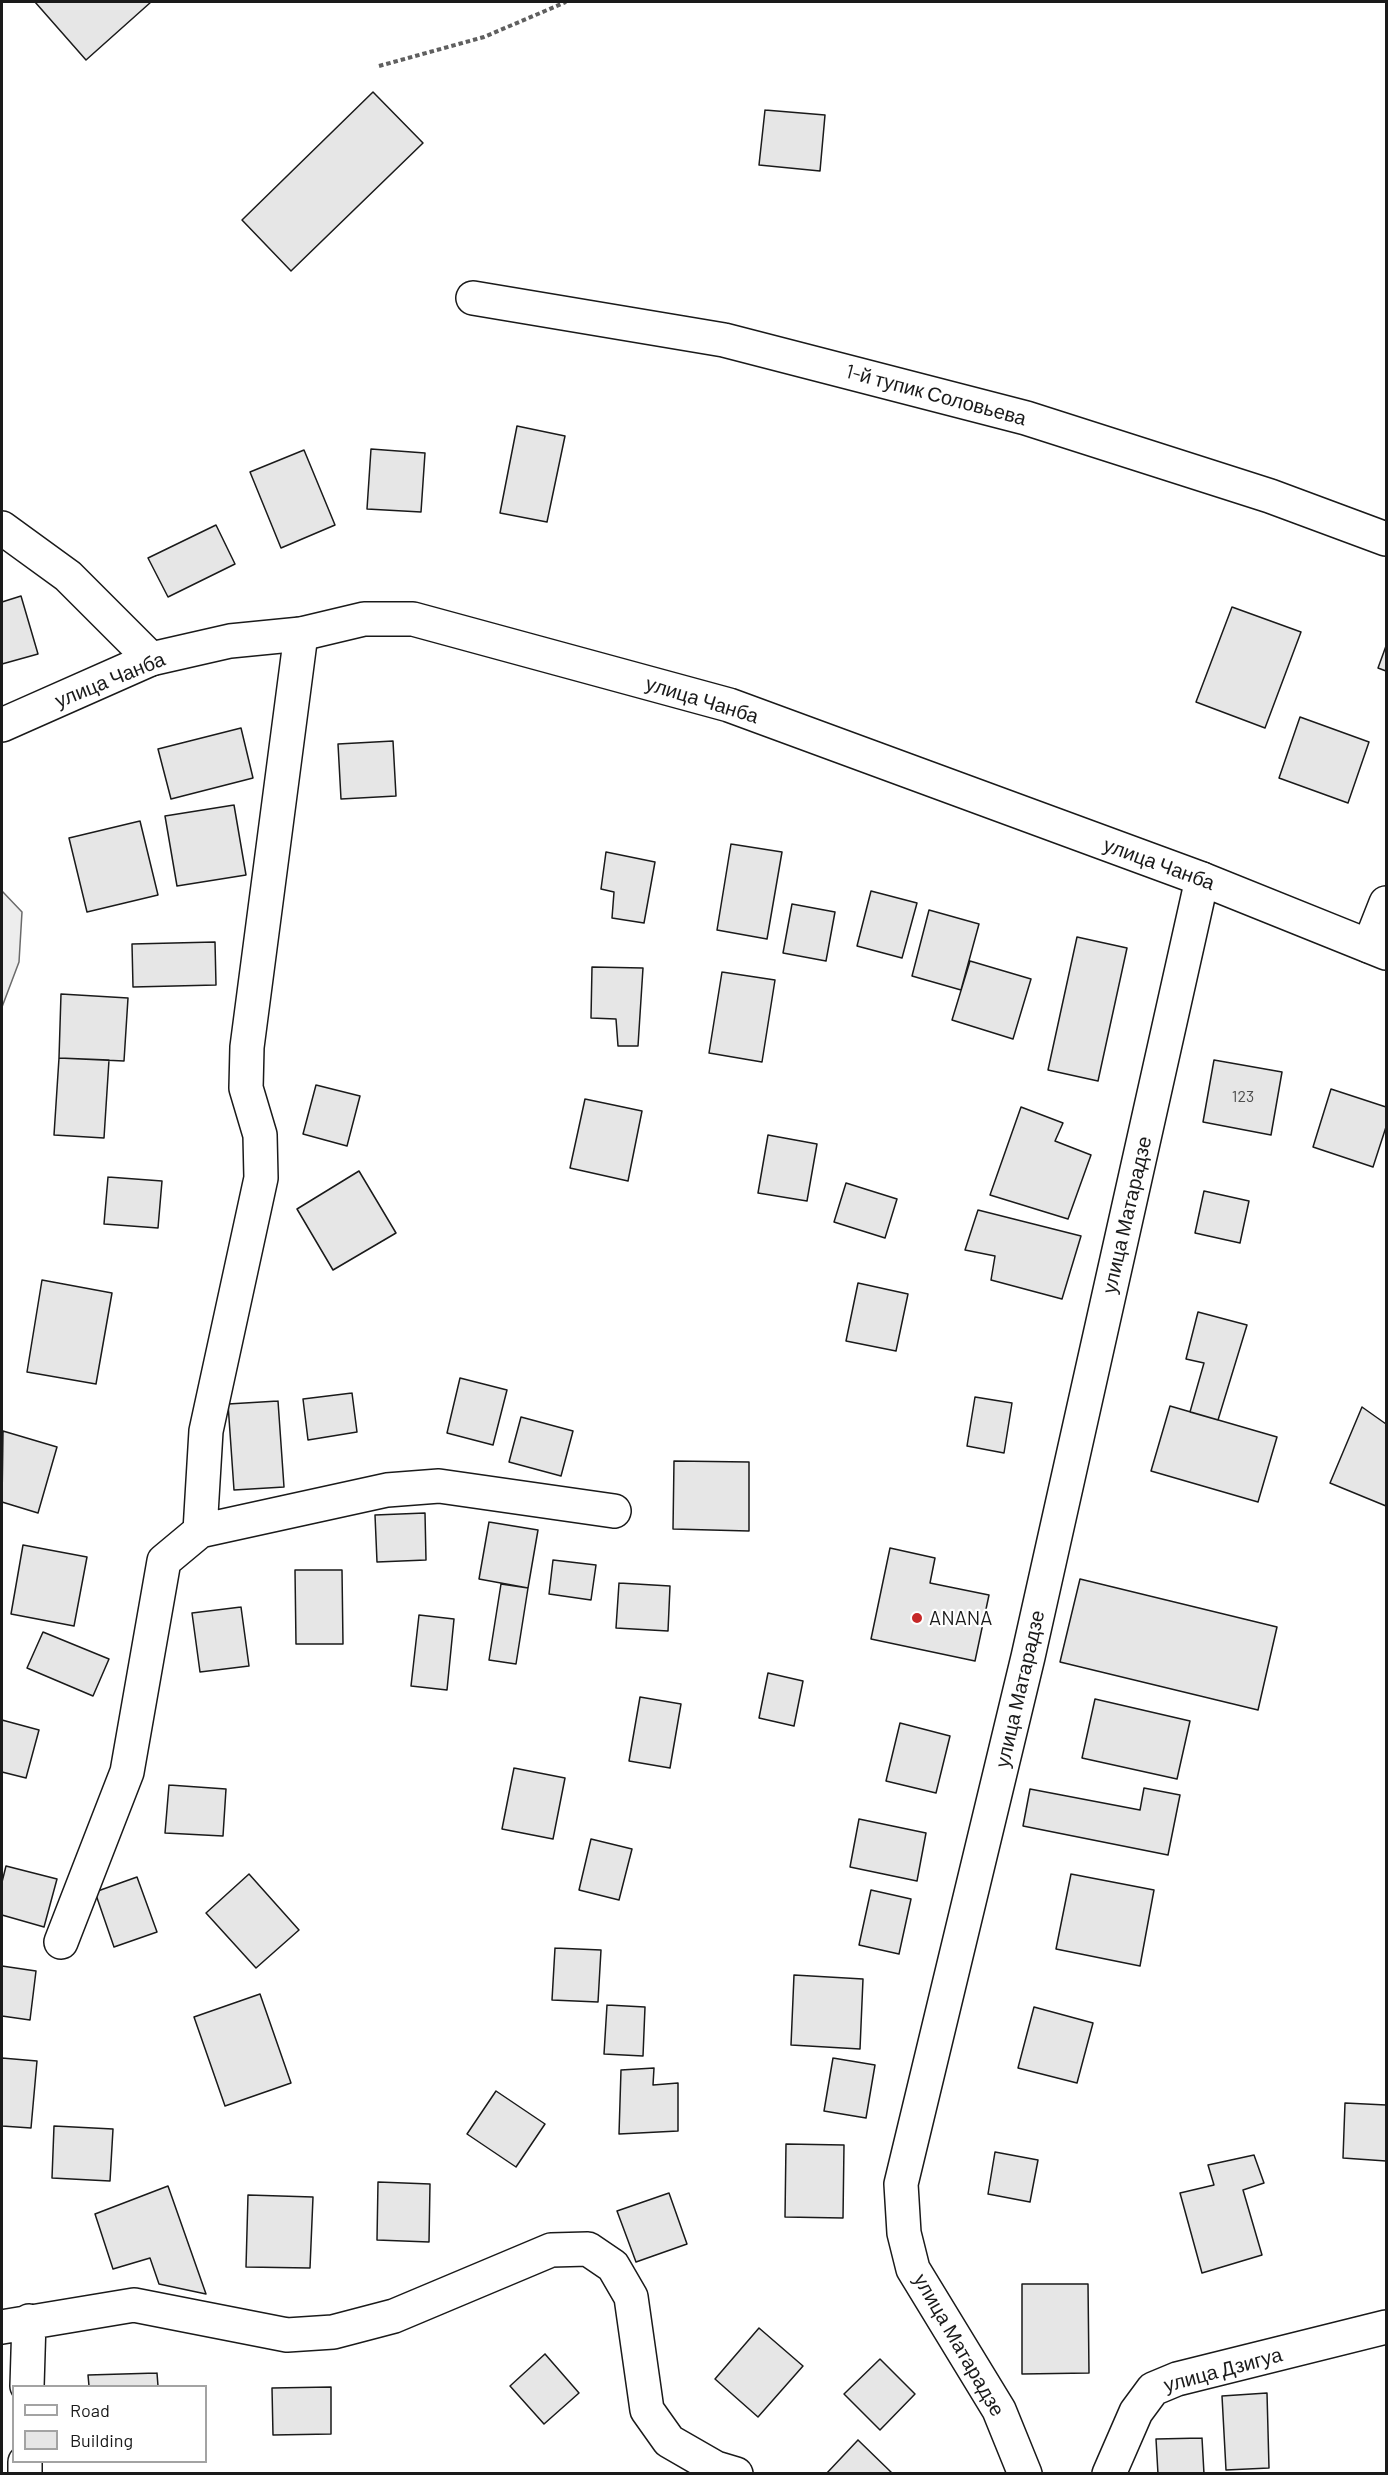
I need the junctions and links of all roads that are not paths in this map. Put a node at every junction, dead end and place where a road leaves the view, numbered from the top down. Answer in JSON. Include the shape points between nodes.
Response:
{"nodes":[{"id":1,"x":473,"y":298,"type":"dead end"},
{"id":2,"x":2,"y":528,"type":"edge"},
{"id":3,"x":1386,"y":539,"type":"edge"},
{"id":4,"x":301,"y":634,"type":"junction"},
{"id":5,"x":151,"y":659,"type":"junction"},
{"id":6,"x":2,"y":725,"type":"edge"},
{"id":7,"x":1202,"y":879,"type":"junction"},
{"id":8,"x":1386,"y":903,"type":"edge"},
{"id":9,"x":1378,"y":949,"type":"edge"},
{"id":10,"x":614,"y":1511,"type":"dead end"},
{"id":11,"x":200,"y":1531,"type":"junction"},
{"id":12,"x":61,"y":1942,"type":"dead end"},
{"id":13,"x":15,"y":2324,"type":"edge"},
{"id":14,"x":1386,"y":2327,"type":"edge"},
{"id":15,"x":27,"y":2385,"type":"edge"},
{"id":16,"x":736,"y":2474,"type":"edge"},
{"id":17,"x":1025,"y":2474,"type":"edge"},
{"id":18,"x":1109,"y":2474,"type":"edge"}],
"edges":[{"from":1,"to":3,"type":"street","name":"1-й тупик Соловьева","via":[[724,340],[1026,418],[1270,496]]},
{"from":2,"to":5,"type":"street","via":[[68,576]]},
{"from":4,"to":5,"type":"street","name":"улица Чанба","via":[[230,640]]},
{"from":4,"to":7,"type":"street","name":"улица Чанба","via":[[364,619],[413,619],[455,628],[729,705]]},
{"from":4,"to":11,"type":"street","via":[[248,1047],[246,1088],[260,1135],[261,1178],[206,1431]]},
{"from":5,"to":6,"type":"street","name":"улица Чанба"},
{"from":7,"to":9,"type":"street","name":"улица Чанба"},
{"from":7,"to":17,"type":"street","name":"улица Матарадзе","via":[[1031,1645],[901,2184],[904,2233],[913,2269],[999,2410]]},
{"from":8,"to":9,"type":"street"},
{"from":10,"to":11,"type":"street","via":[[439,1486],[387,1490]]},
{"from":11,"to":12,"type":"street","via":[[164,1561],[127,1772]]},
{"from":13,"to":15,"type":"street"},
{"from":13,"to":16,"type":"street","via":[[134,2304],[287,2335],[333,2332],[394,2316],[551,2250],[588,2249],[614,2266],[631,2297],[647,2410],[669,2441],[716,2468]]},
{"from":14,"to":18,"type":"street","name":"улица Дзигуа","via":[[1177,2379],[1153,2389],[1136,2412]]}]}
